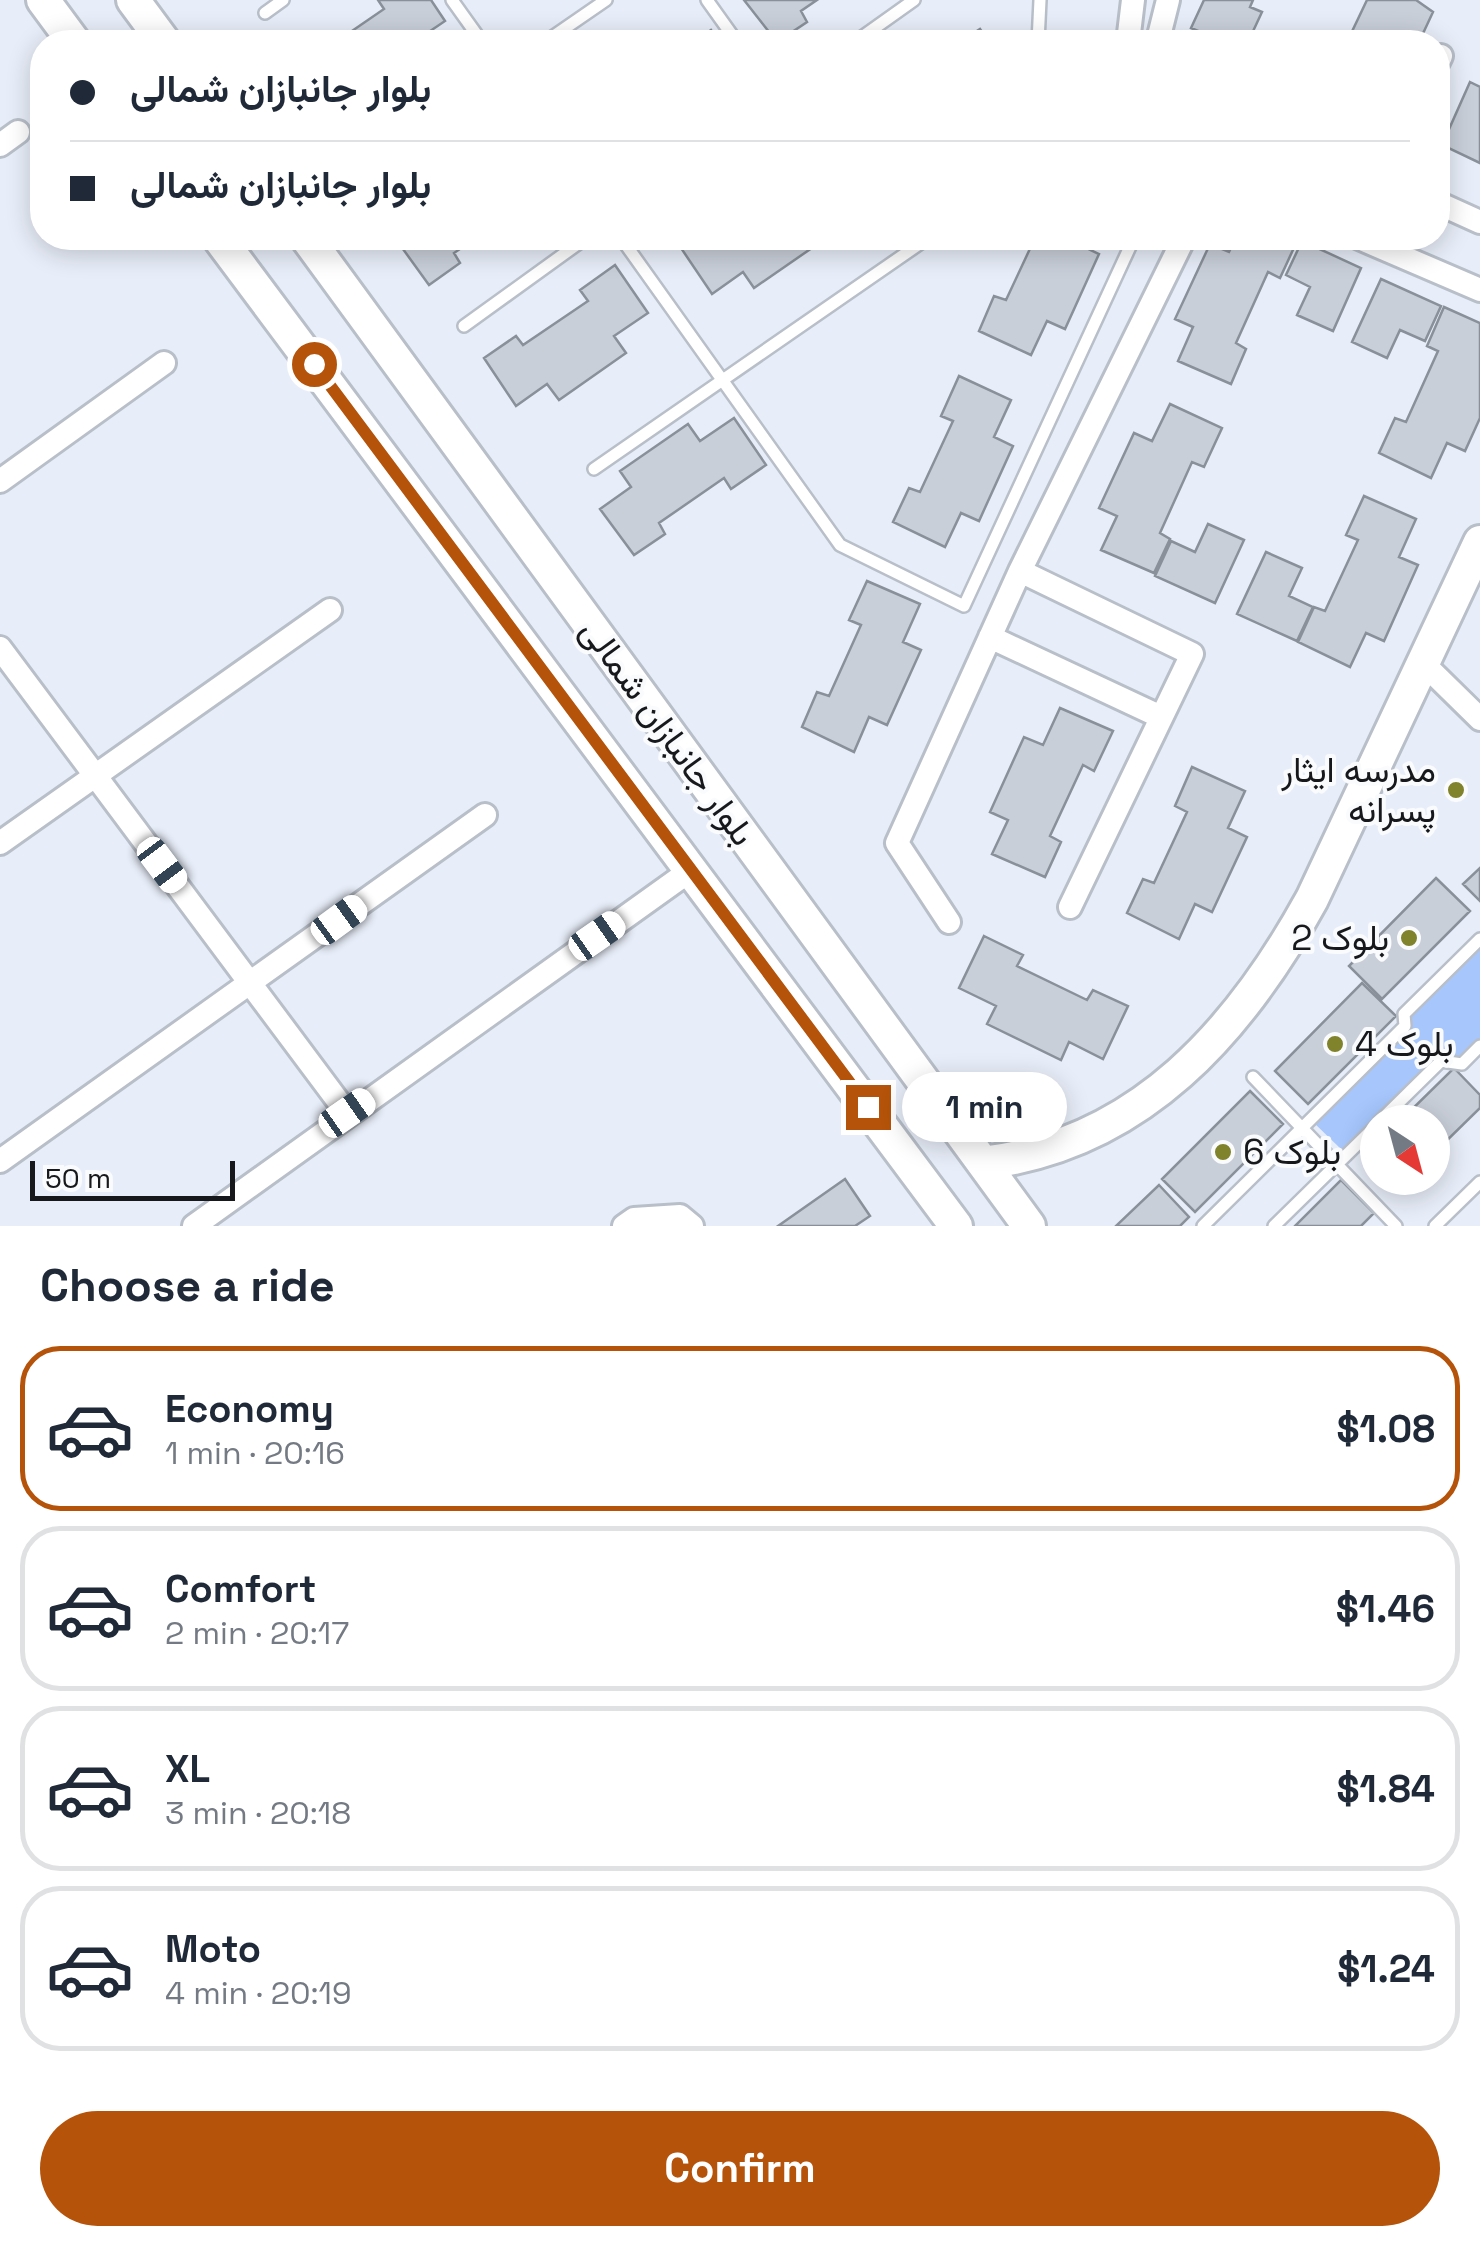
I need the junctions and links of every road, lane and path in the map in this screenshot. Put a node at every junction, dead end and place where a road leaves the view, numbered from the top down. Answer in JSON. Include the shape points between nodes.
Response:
{"nodes":[{"id":1,"x":42,"y":0,"type":"edge"},
{"id":2,"x":134,"y":0,"type":"edge"},
{"id":3,"x":283,"y":0,"type":"edge"},
{"id":4,"x":452,"y":0,"type":"edge"},
{"id":5,"x":606,"y":0,"type":"edge"},
{"id":6,"x":707,"y":0,"type":"edge"},
{"id":7,"x":914,"y":0,"type":"edge"},
{"id":8,"x":1040,"y":0,"type":"edge"},
{"id":9,"x":1133,"y":0,"type":"edge"},
{"id":10,"x":1168,"y":0,"type":"edge"},
{"id":11,"x":265,"y":13,"type":"dead end"},
{"id":12,"x":65,"y":30,"type":"edge"},
{"id":13,"x":155,"y":30,"type":"edge"},
{"id":14,"x":473,"y":30,"type":"edge"},
{"id":15,"x":562,"y":30,"type":"edge"},
{"id":16,"x":728,"y":30,"type":"edge"},
{"id":17,"x":872,"y":30,"type":"edge"},
{"id":18,"x":1039,"y":30,"type":"edge"},
{"id":19,"x":1129,"y":30,"type":"edge"},
{"id":20,"x":1161,"y":30,"type":"edge"},
{"id":21,"x":1450,"y":208,"type":"edge"},
{"id":22,"x":1480,"y":222,"type":"edge"},
{"id":23,"x":229,"y":250,"type":"edge"},
{"id":24,"x":316,"y":250,"type":"edge"},
{"id":25,"x":569,"y":250,"type":"edge"},
{"id":26,"x":630,"y":250,"type":"edge"},
{"id":27,"x":911,"y":250,"type":"edge"},
{"id":28,"x":1128,"y":250,"type":"edge"},
{"id":29,"x":1178,"y":250,"type":"edge"},
{"id":30,"x":1387,"y":250,"type":"edge"},
{"id":31,"x":1480,"y":290,"type":"edge"},
{"id":32,"x":464,"y":326,"type":"dead end"},
{"id":33,"x":164,"y":364,"type":"dead end"},
{"id":34,"x":722,"y":380,"type":"junction"},
{"id":35,"x":594,"y":469,"type":"dead end"},
{"id":36,"x":0,"y":481,"type":"edge"},
{"id":37,"x":1480,"y":542,"type":"edge"},
{"id":38,"x":1020,"y":571,"type":"junction"},
{"id":39,"x":330,"y":610,"type":"dead end"},
{"id":40,"x":990,"y":637,"type":"junction"},
{"id":41,"x":0,"y":648,"type":"edge"},
{"id":42,"x":1424,"y":664,"type":"junction"},
{"id":43,"x":1162,"y":717,"type":"junction"},
{"id":44,"x":1480,"y":719,"type":"edge"},
{"id":45,"x":96,"y":776,"type":"junction"},
{"id":46,"x":485,"y":815,"type":"dead end"},
{"id":47,"x":0,"y":843,"type":"edge"},
{"id":48,"x":691,"y":870,"type":"junction"},
{"id":49,"x":1070,"y":907,"type":"dead end"},
{"id":50,"x":950,"y":922,"type":"dead end"},
{"id":51,"x":1480,"y":939,"type":"edge"},
{"id":52,"x":251,"y":984,"type":"junction"},
{"id":53,"x":1480,"y":1046,"type":"edge"},
{"id":54,"x":1253,"y":1077,"type":"dead end"},
{"id":55,"x":1396,"y":1105,"type":"edge"},
{"id":56,"x":347,"y":1113,"type":"junction"},
{"id":57,"x":1302,"y":1128,"type":"junction"},
{"id":58,"x":1360,"y":1141,"type":"edge"},
{"id":59,"x":0,"y":1161,"type":"edge"},
{"id":60,"x":982,"y":1163,"type":"junction"},
{"id":61,"x":1337,"y":1164,"type":"junction"},
{"id":62,"x":1480,"y":1182,"type":"edge"},
{"id":63,"x":194,"y":1226,"type":"edge"},
{"id":64,"x":624,"y":1226,"type":"edge"},
{"id":65,"x":692,"y":1226,"type":"edge"},
{"id":66,"x":956,"y":1226,"type":"edge"},
{"id":67,"x":1030,"y":1226,"type":"edge"},
{"id":68,"x":1203,"y":1226,"type":"edge"},
{"id":69,"x":1274,"y":1226,"type":"edge"},
{"id":70,"x":1396,"y":1226,"type":"edge"},
{"id":71,"x":1435,"y":1226,"type":"edge"}],
"edges":[{"from":1,"to":12,"type":"main road"},
{"from":2,"to":13,"type":"main road"},
{"from":3,"to":11,"type":"lane"},
{"from":4,"to":14,"type":"lane"},
{"from":5,"to":15,"type":"lane"},
{"from":6,"to":16,"type":"lane"},
{"from":7,"to":17,"type":"lane"},
{"from":8,"to":18,"type":"lane"},
{"from":9,"to":19,"type":"street"},
{"from":10,"to":20,"type":"street"},
{"from":21,"to":22,"type":"street"},
{"from":23,"to":48,"type":"main road","name":"بلوار جانبازان شمالی"},
{"from":24,"to":60,"type":"main road","name":"بلوار جانبازان شمالی"},
{"from":25,"to":32,"type":"lane"},
{"from":26,"to":34,"type":"lane"},
{"from":27,"to":34,"type":"lane"},
{"from":28,"to":34,"type":"lane","via":[[964,606],[840,545]]},
{"from":29,"to":38,"type":"street"},
{"from":30,"to":31,"type":"street"},
{"from":33,"to":36,"type":"street"},
{"from":34,"to":35,"type":"lane"},
{"from":37,"to":42,"type":"main road"},
{"from":38,"to":40,"type":"street"},
{"from":38,"to":43,"type":"street","via":[[1192,654]]},
{"from":39,"to":45,"type":"street"},
{"from":40,"to":43,"type":"street"},
{"from":40,"to":50,"type":"street","via":[[896,843]]},
{"from":41,"to":45,"type":"street"},
{"from":42,"to":44,"type":"street"},
{"from":42,"to":60,"type":"main road","via":[[1312,899],[1233,1022],[1192,1063],[1106,1124],[1025,1158]]},
{"from":43,"to":49,"type":"street"},
{"from":45,"to":47,"type":"street"},
{"from":45,"to":52,"type":"street"},
{"from":46,"to":52,"type":"street"},
{"from":48,"to":56,"type":"street"},
{"from":48,"to":66,"type":"main road","name":"بلوار جانبازان شمالی"},
{"from":51,"to":57,"type":"lane","via":[[1404,1014],[1405,1026]]},
{"from":52,"to":56,"type":"street"},
{"from":52,"to":59,"type":"street"},
{"from":53,"to":55,"type":"lane","via":[[1462,1064],[1441,1061]]},
{"from":54,"to":57,"type":"lane"},
{"from":56,"to":63,"type":"street"},
{"from":57,"to":61,"type":"lane"},
{"from":57,"to":68,"type":"lane"},
{"from":58,"to":61,"type":"lane"},
{"from":60,"to":67,"type":"main road","name":"بلوار جانبازان شمالی"},
{"from":61,"to":69,"type":"lane"},
{"from":61,"to":70,"type":"lane"},
{"from":62,"to":71,"type":"lane"},
{"from":64,"to":65,"type":"street","via":[[634,1219],[680,1216]]}]}
